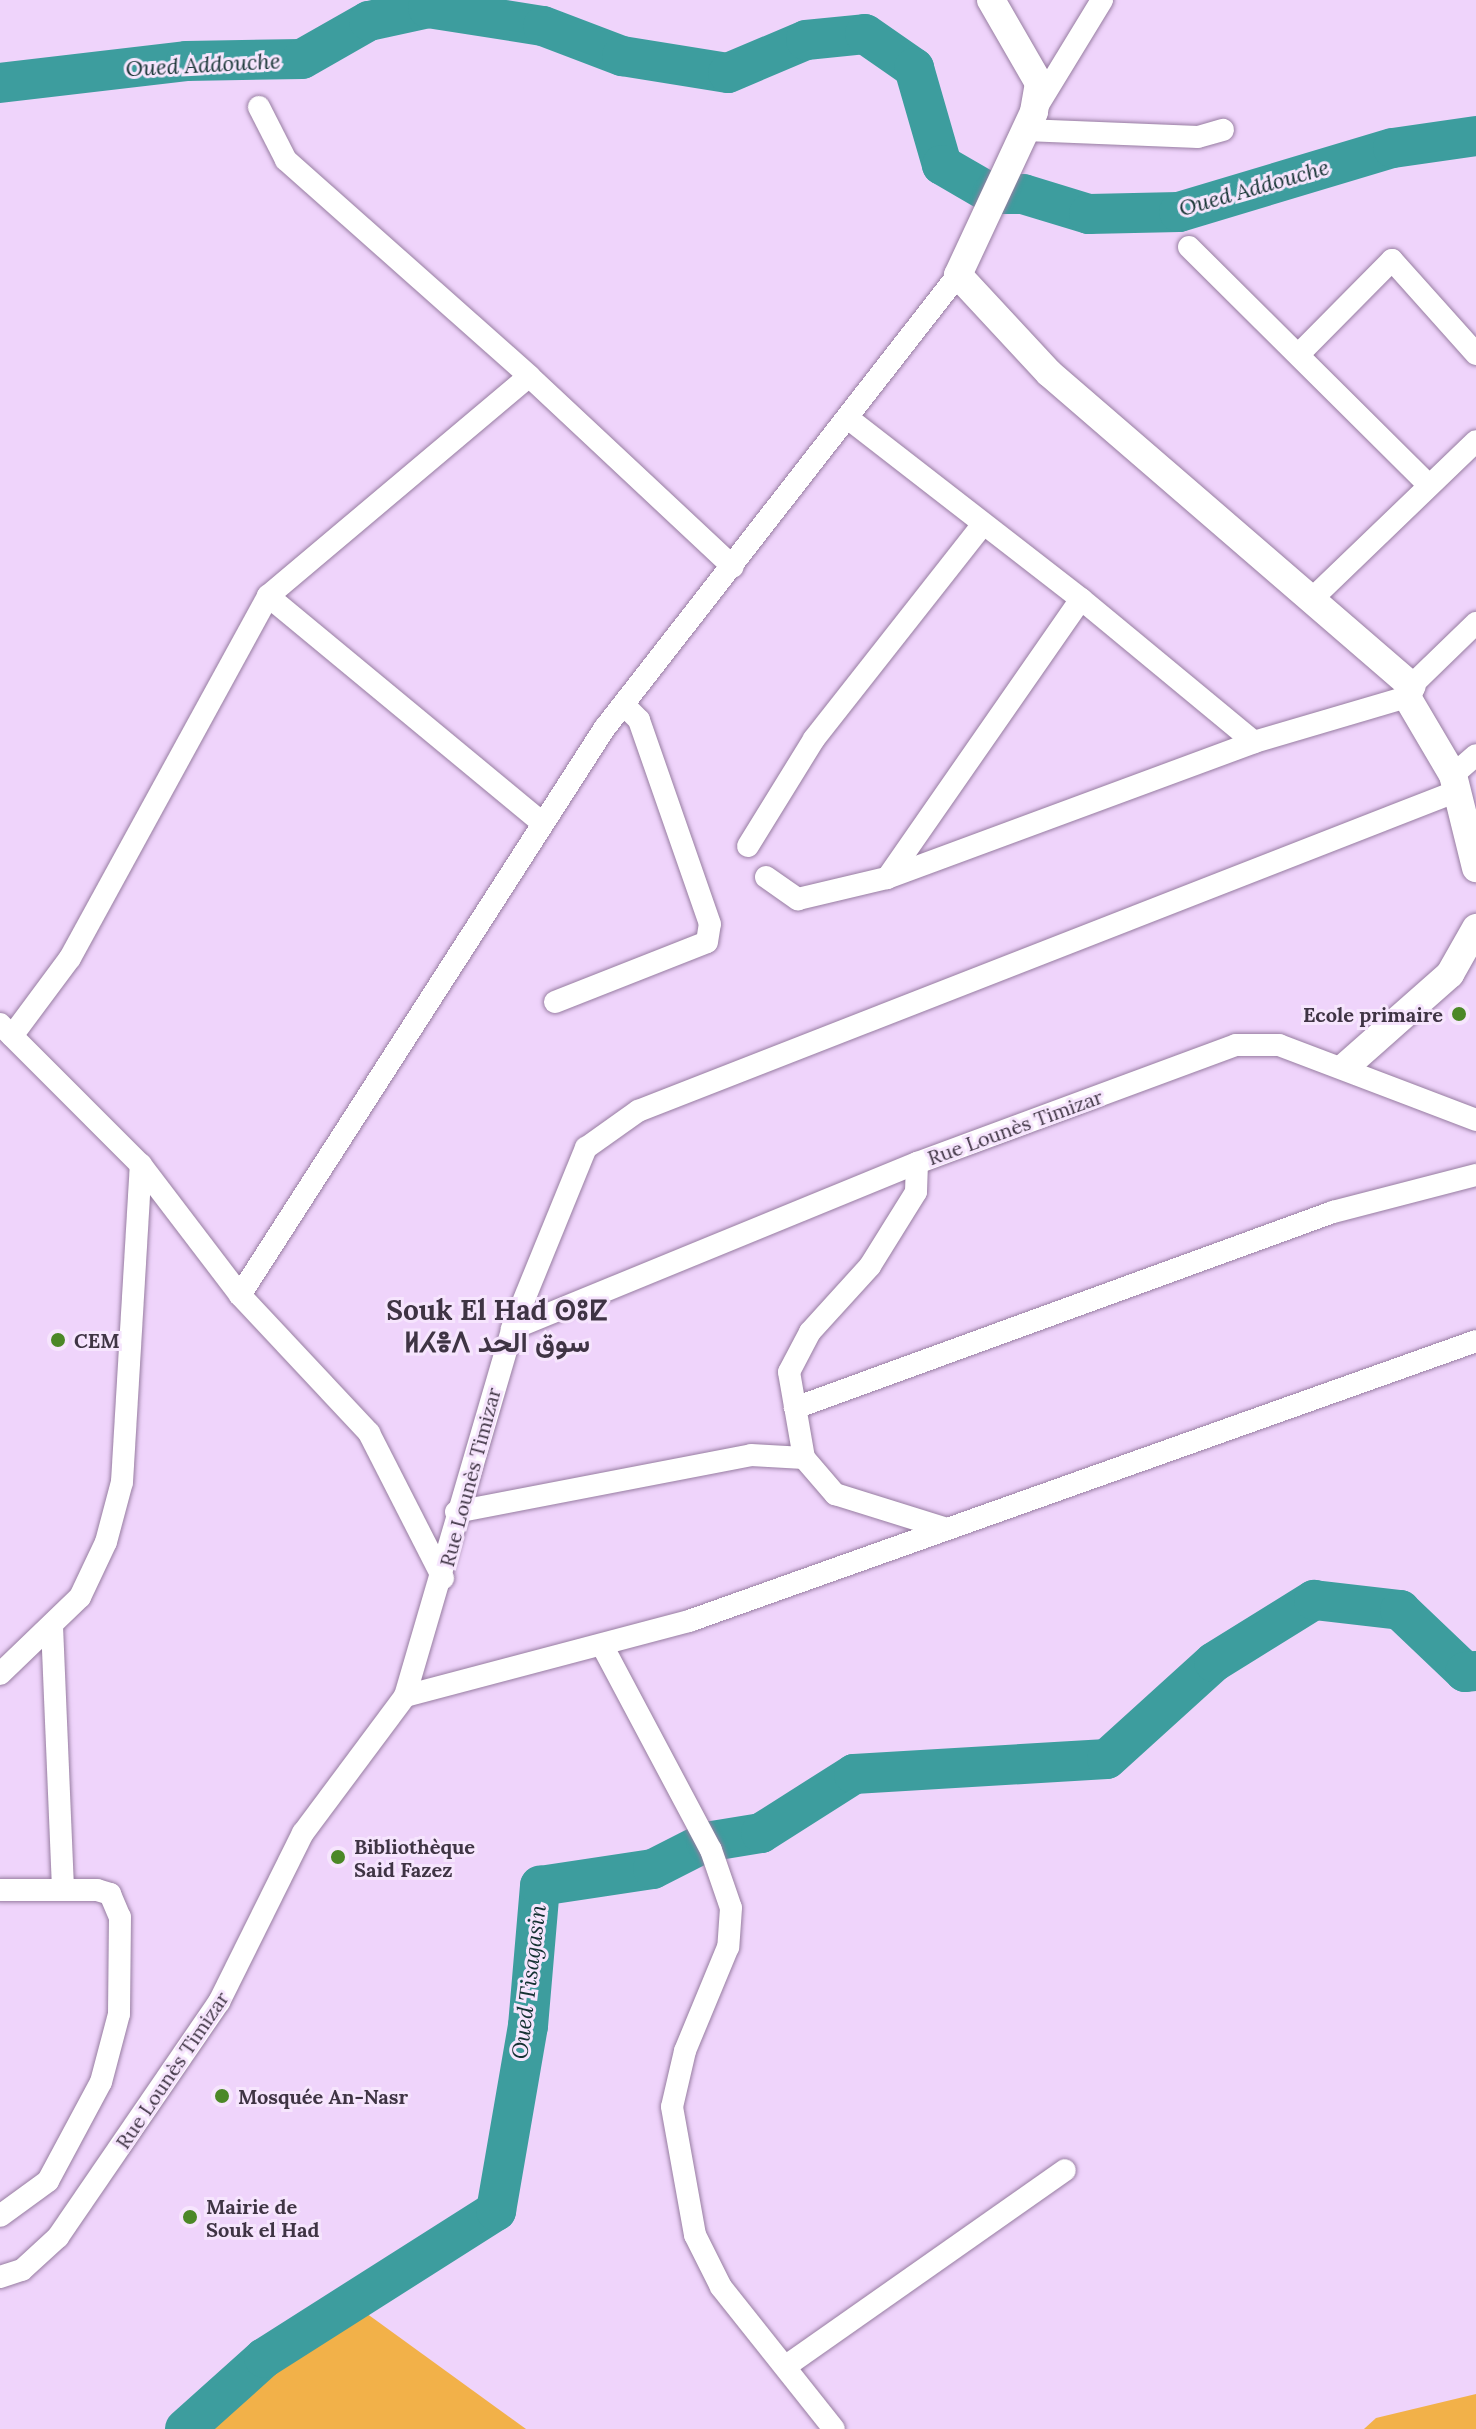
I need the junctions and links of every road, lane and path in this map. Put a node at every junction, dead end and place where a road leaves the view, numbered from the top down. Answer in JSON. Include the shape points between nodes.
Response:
{"nodes":[{"id":1,"x":991,"y":0,"type":"edge"},
{"id":2,"x":1102,"y":0,"type":"edge"},
{"id":3,"x":259,"y":107,"type":"dead end"},
{"id":4,"x":1030,"y":121,"type":"junction"},
{"id":5,"x":1223,"y":130,"type":"dead end"},
{"id":6,"x":1189,"y":247,"type":"dead end"},
{"id":7,"x":958,"y":275,"type":"junction"},
{"id":8,"x":1302,"y":351,"type":"junction"},
{"id":9,"x":1476,"y":354,"type":"edge"},
{"id":10,"x":529,"y":376,"type":"junction"},
{"id":11,"x":849,"y":419,"type":"junction"},
{"id":12,"x":1476,"y":441,"type":"edge"},
{"id":13,"x":1428,"y":484,"type":"junction"},
{"id":14,"x":981,"y":527,"type":"junction"},
{"id":15,"x":733,"y":567,"type":"junction"},
{"id":16,"x":268,"y":596,"type":"junction"},
{"id":17,"x":1315,"y":596,"type":"junction"},
{"id":18,"x":1081,"y":599,"type":"junction"},
{"id":19,"x":1476,"y":623,"type":"edge"},
{"id":20,"x":1409,"y":692,"type":"junction"},
{"id":21,"x":624,"y":705,"type":"junction"},
{"id":22,"x":1254,"y":742,"type":"junction"},
{"id":23,"x":1476,"y":755,"type":"edge"},
{"id":24,"x":1460,"y":791,"type":"edge"},
{"id":25,"x":542,"y":823,"type":"junction"},
{"id":26,"x":748,"y":846,"type":"dead end"},
{"id":27,"x":1476,"y":868,"type":"edge"},
{"id":28,"x":766,"y":877,"type":"dead end"},
{"id":29,"x":887,"y":878,"type":"junction"},
{"id":30,"x":1476,"y":928,"type":"edge"},
{"id":31,"x":555,"y":1002,"type":"dead end"},
{"id":32,"x":6,"y":1030,"type":"edge"},
{"id":33,"x":1346,"y":1066,"type":"junction"},
{"id":34,"x":1476,"y":1120,"type":"edge"},
{"id":35,"x":917,"y":1163,"type":"junction"},
{"id":36,"x":141,"y":1165,"type":"junction"},
{"id":37,"x":1476,"y":1175,"type":"edge"},
{"id":38,"x":240,"y":1295,"type":"junction"},
{"id":39,"x":512,"y":1329,"type":"junction"},
{"id":40,"x":1476,"y":1341,"type":"edge"},
{"id":41,"x":795,"y":1408,"type":"junction"},
{"id":42,"x":804,"y":1458,"type":"junction"},
{"id":43,"x":456,"y":1512,"type":"junction"},
{"id":44,"x":944,"y":1528,"type":"junction"},
{"id":45,"x":443,"y":1578,"type":"junction"},
{"id":46,"x":52,"y":1626,"type":"junction"},
{"id":47,"x":603,"y":1647,"type":"junction"},
{"id":48,"x":0,"y":1674,"type":"edge"},
{"id":49,"x":405,"y":1696,"type":"junction"},
{"id":50,"x":0,"y":1890,"type":"edge"},
{"id":51,"x":63,"y":1890,"type":"junction"},
{"id":52,"x":1065,"y":2170,"type":"dead end"},
{"id":53,"x":0,"y":2216,"type":"edge"},
{"id":54,"x":0,"y":2277,"type":"edge"},
{"id":55,"x":789,"y":2364,"type":"junction"},
{"id":56,"x":834,"y":2429,"type":"edge"}],
"edges":[{"from":1,"to":4,"type":"street","via":[[1039,83]]},
{"from":2,"to":4,"type":"street"},
{"from":3,"to":10,"type":"street","via":[[286,160]]},
{"from":4,"to":5,"type":"street","via":[[1198,137]]},
{"from":4,"to":7,"type":"street"},
{"from":6,"to":8,"type":"street"},
{"from":7,"to":11,"type":"street"},
{"from":7,"to":17,"type":"street","via":[[1049,373]]},
{"from":8,"to":9,"type":"street","via":[[1392,260]]},
{"from":8,"to":13,"type":"street"},
{"from":10,"to":15,"type":"street"},
{"from":10,"to":16,"type":"street"},
{"from":11,"to":14,"type":"street"},
{"from":11,"to":15,"type":"street"},
{"from":12,"to":13,"type":"street"},
{"from":13,"to":17,"type":"street"},
{"from":14,"to":18,"type":"street"},
{"from":14,"to":26,"type":"street","via":[[814,739]]},
{"from":15,"to":21,"type":"street"},
{"from":16,"to":25,"type":"street"},
{"from":16,"to":32,"type":"street","via":[[70,958]]},
{"from":17,"to":20,"type":"street"},
{"from":18,"to":22,"type":"street"},
{"from":18,"to":29,"type":"street"},
{"from":19,"to":20,"type":"street"},
{"from":20,"to":22,"type":"street"},
{"from":20,"to":24,"type":"street"},
{"from":21,"to":25,"type":"street"},
{"from":21,"to":31,"type":"street","via":[[639,720],[710,924],[707,942]]},
{"from":22,"to":29,"type":"street"},
{"from":23,"to":24,"type":"street"},
{"from":24,"to":27,"type":"street"},
{"from":24,"to":39,"type":"street","via":[[638,1111],[586,1148]]},
{"from":25,"to":38,"type":"street"},
{"from":28,"to":29,"type":"street","via":[[798,899]]},
{"from":30,"to":33,"type":"street","via":[[1450,974]]},
{"from":32,"to":36,"type":"street"},
{"from":33,"to":34,"type":"street","name":"Rue Lounès Timizar"},
{"from":33,"to":35,"type":"street","name":"Rue Lounès Timizar","via":[[1279,1045],[1236,1045]]},
{"from":35,"to":39,"type":"street","name":"Rue Lounès Timizar"},
{"from":35,"to":41,"type":"street","via":[[916,1192],[870,1266],[810,1332],[789,1372]]},
{"from":36,"to":38,"type":"street"},
{"from":36,"to":46,"type":"street","via":[[122,1482],[106,1542],[80,1597]]},
{"from":37,"to":41,"type":"street","via":[[1333,1212]]},
{"from":38,"to":45,"type":"street","via":[[369,1433]]},
{"from":39,"to":43,"type":"street","name":"Rue Lounès Timizar"},
{"from":40,"to":44,"type":"street"},
{"from":41,"to":42,"type":"street"},
{"from":42,"to":43,"type":"street","via":[[751,1455]]},
{"from":42,"to":44,"type":"street","via":[[835,1494]]},
{"from":43,"to":45,"type":"street","name":"Rue Lounès Timizar"},
{"from":44,"to":47,"type":"street"},
{"from":45,"to":49,"type":"street","name":"Rue Lounès Timizar"},
{"from":46,"to":48,"type":"street"},
{"from":46,"to":51,"type":"street"},
{"from":47,"to":49,"type":"street"},
{"from":47,"to":55,"type":"street","via":[[711,1850],[731,1908],[728,1947],[685,2051],[672,2107],[695,2235],[721,2287]]},
{"from":49,"to":54,"type":"street","name":"Rue Lounès Timizar","via":[[303,1833],[219,2002],[58,2237],[22,2270]]},
{"from":50,"to":51,"type":"street"},
{"from":51,"to":53,"type":"street","via":[[97,1890],[118,1904],[119,2014],[101,2082],[48,2181]]},
{"from":52,"to":55,"type":"street"},
{"from":55,"to":56,"type":"street"}]}
